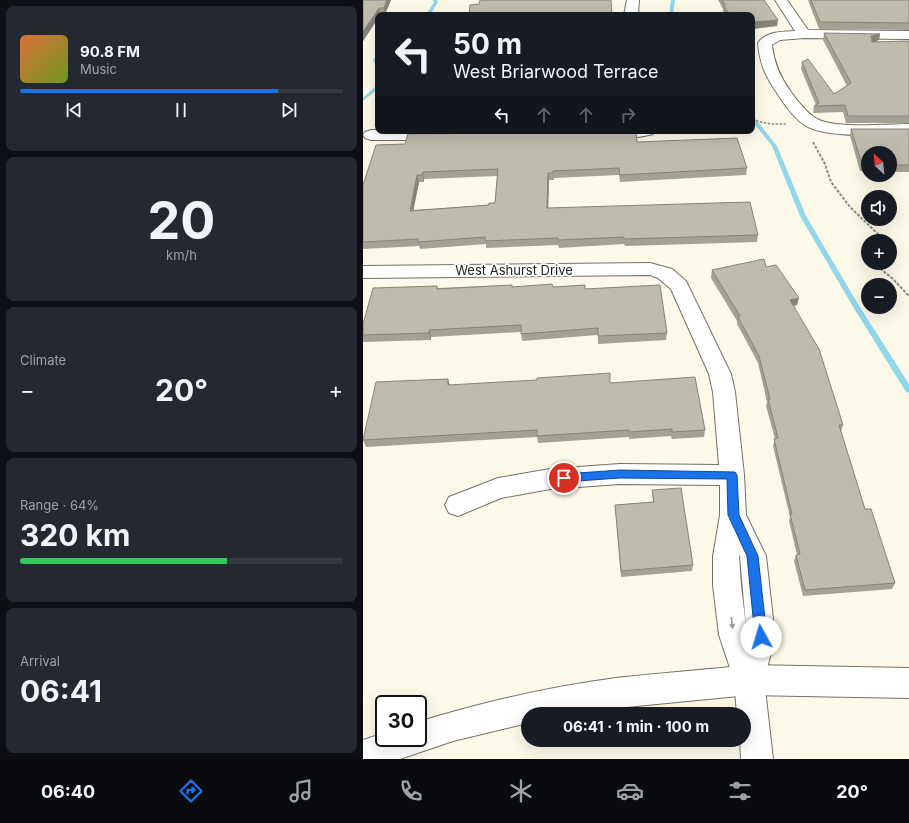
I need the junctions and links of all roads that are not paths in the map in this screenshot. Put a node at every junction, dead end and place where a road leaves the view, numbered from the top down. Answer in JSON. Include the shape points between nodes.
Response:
{"nodes":[{"id":1,"x":633,"y":0,"type":"edge"},
{"id":2,"x":781,"y":0,"type":"edge"},
{"id":3,"x":631,"y":12,"type":"edge"},
{"id":4,"x":804,"y":34,"type":"junction"},
{"id":5,"x":909,"y":35,"type":"edge"},
{"id":6,"x":909,"y":129,"type":"edge"},
{"id":7,"x":371,"y":135,"type":"edge"},
{"id":8,"x":453,"y":135,"type":"edge"},
{"id":9,"x":363,"y":272,"type":"edge"},
{"id":10,"x":732,"y":475,"type":"junction"},
{"id":11,"x":458,"y":506,"type":"dead end"},
{"id":12,"x":733,"y":515,"type":"junction"},
{"id":13,"x":727,"y":585,"type":"junction"},
{"id":14,"x":755,"y":585,"type":"junction"},
{"id":15,"x":749,"y":680,"type":"junction"},
{"id":16,"x":909,"y":683,"type":"edge"},
{"id":17,"x":427,"y":735,"type":"edge"},
{"id":18,"x":390,"y":747,"type":"edge"},
{"id":19,"x":363,"y":756,"type":"edge"},
{"id":20,"x":757,"y":759,"type":"edge"}],
"edges":[{"from":1,"to":3,"type":"street"},
{"from":2,"to":4,"type":"street"},
{"from":4,"to":5,"type":"street"},
{"from":4,"to":6,"type":"street","via":[[777,36],[765,43],[769,66],[785,95],[806,119],[816,125],[839,128]]},
{"from":7,"to":8,"type":"street"},
{"from":9,"to":10,"type":"street","name":"West Ashurst Drive","via":[[650,269],[665,273],[679,286],[720,374]]},
{"from":10,"to":11,"type":"street","via":[[620,474],[550,479],[498,488]]},
{"from":10,"to":12,"type":"street"},
{"from":12,"to":13,"type":"street","via":[[726,556]]},
{"from":12,"to":14,"type":"street","via":[[753,556]]},
{"from":13,"to":14,"type":"street"},
{"from":13,"to":15,"type":"street","one_way":true,"via":[[733,635]]},
{"from":14,"to":15,"type":"street","via":[[761,637]]},
{"from":15,"to":16,"type":"street"},
{"from":15,"to":17,"type":"street","via":[[616,693],[531,707]]},
{"from":15,"to":20,"type":"street"},
{"from":18,"to":19,"type":"street"}]}
